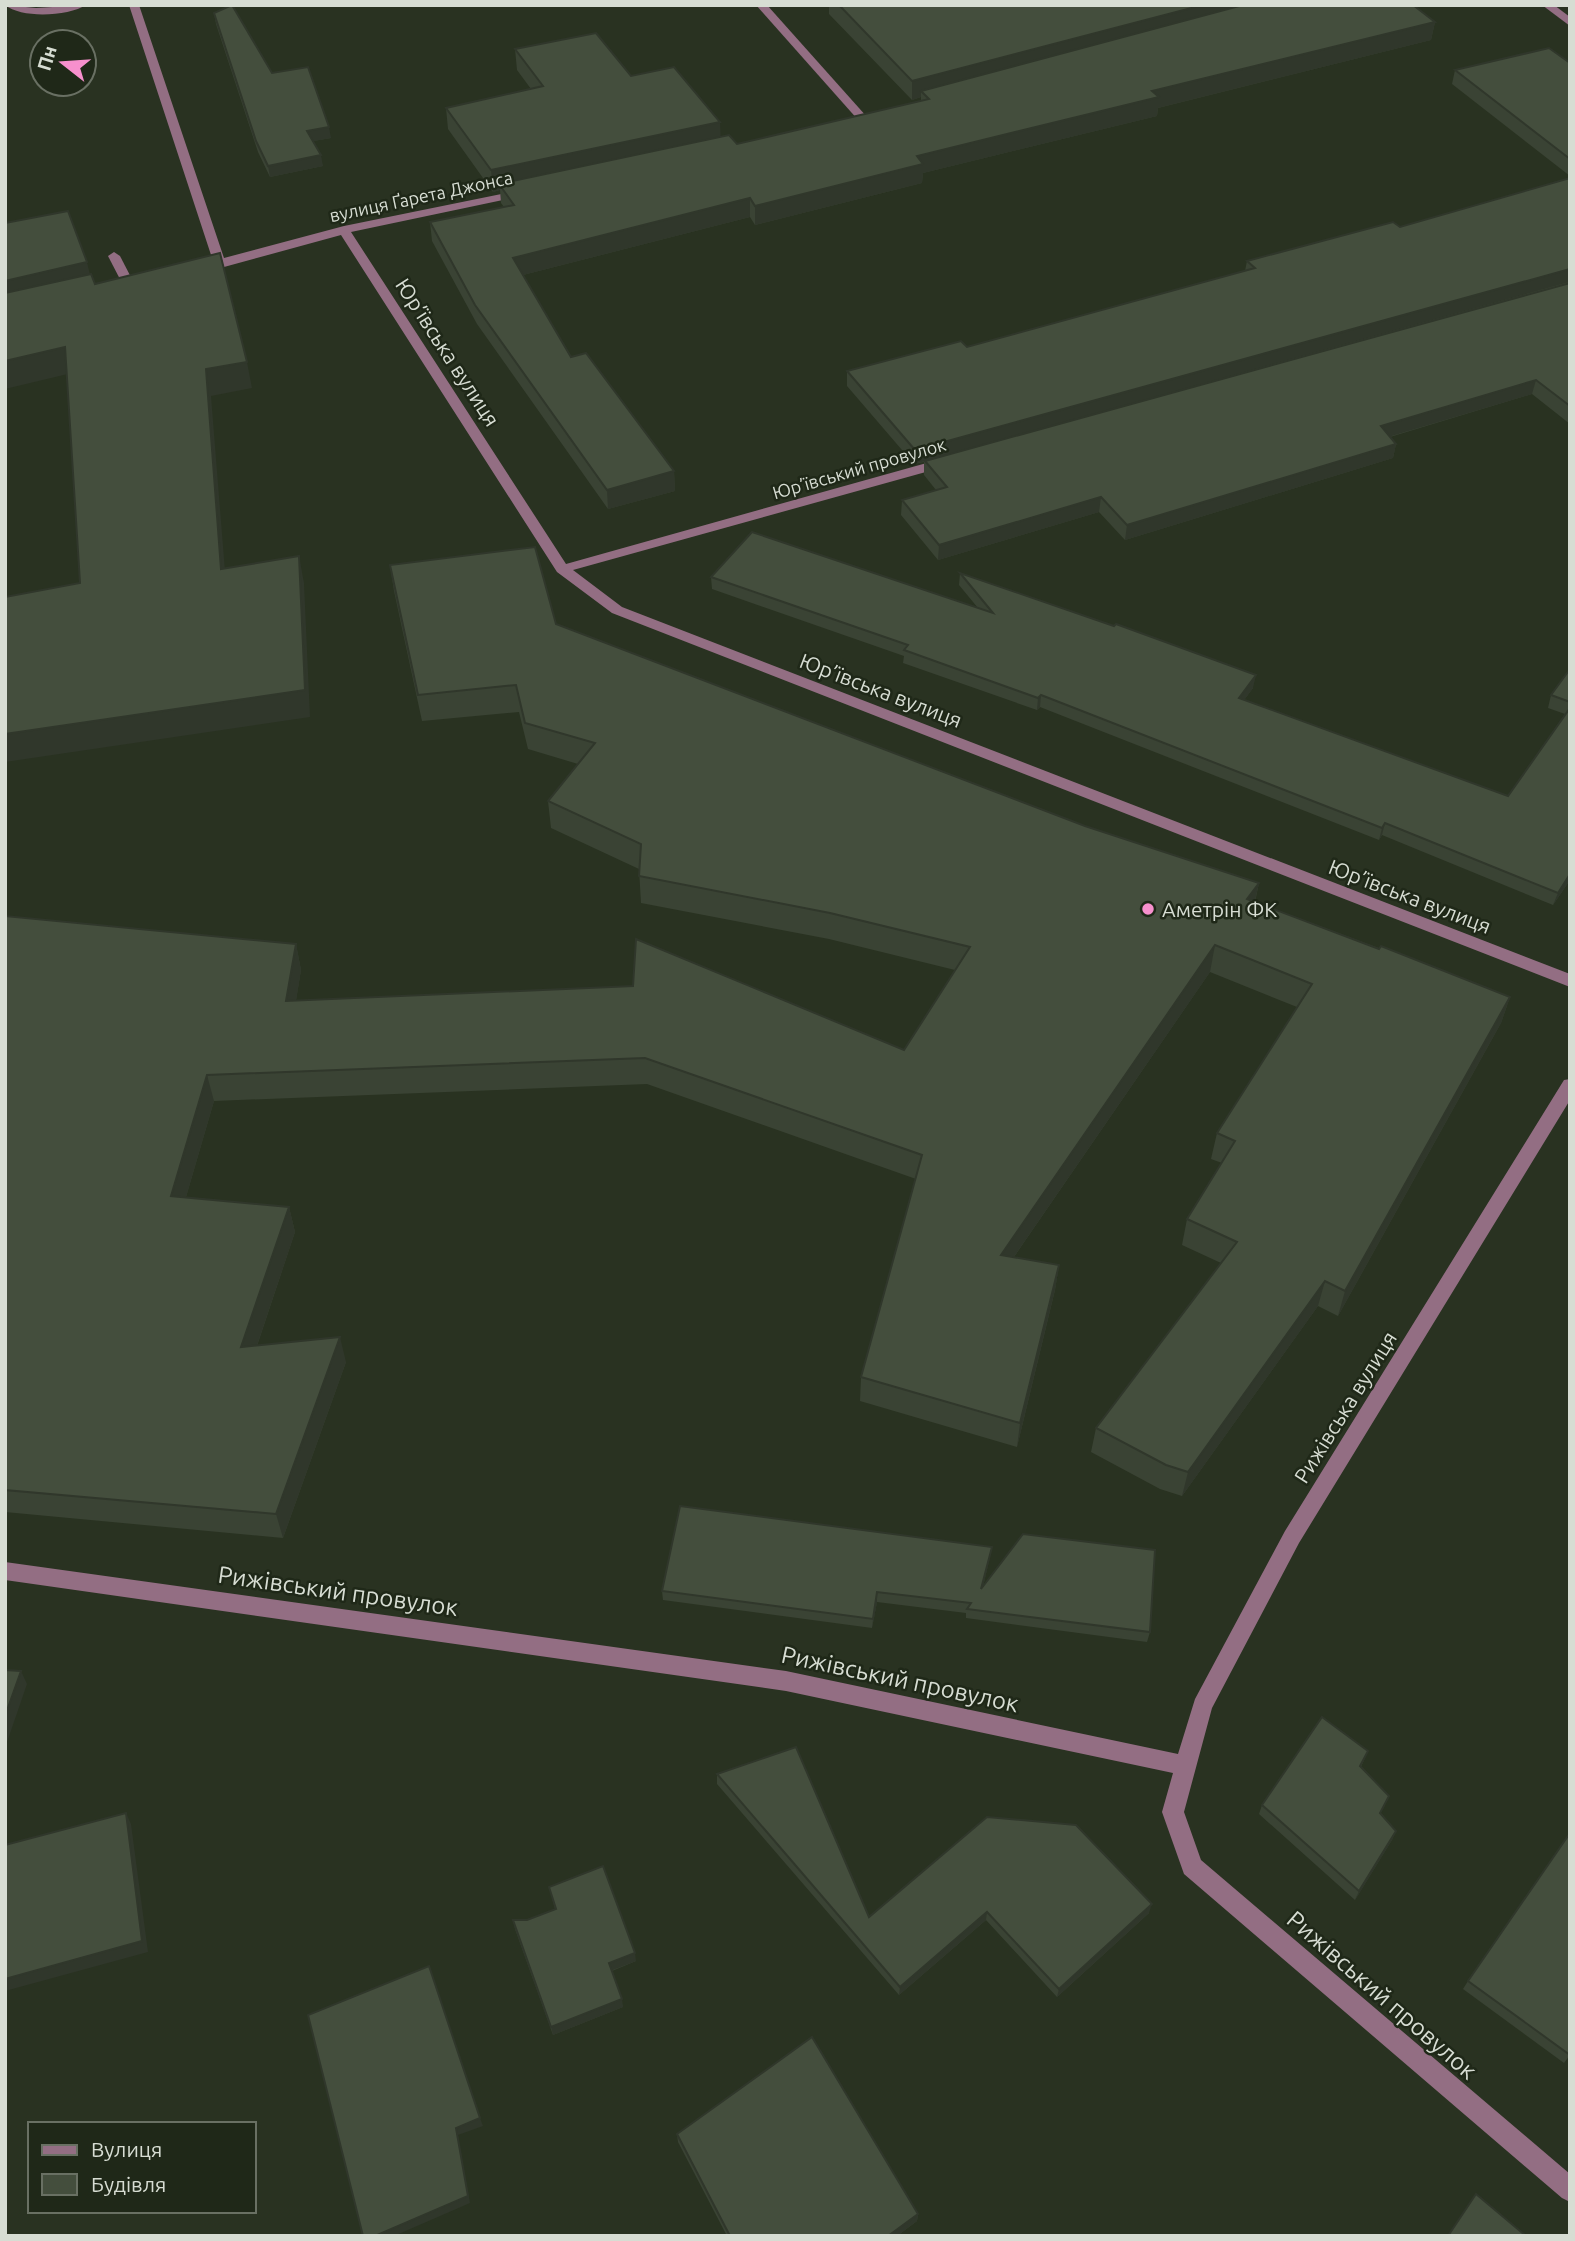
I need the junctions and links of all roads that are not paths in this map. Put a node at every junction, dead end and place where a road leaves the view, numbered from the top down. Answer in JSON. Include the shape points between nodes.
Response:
{"nodes":[{"id":1,"x":10,"y":5,"type":"edge"},
{"id":2,"x":81,"y":5,"type":"edge"},
{"id":3,"x":134,"y":5,"type":"edge"},
{"id":4,"x":761,"y":5,"type":"edge"},
{"id":5,"x":1547,"y":5,"type":"edge"},
{"id":6,"x":1570,"y":23,"type":"edge"},
{"id":7,"x":877,"y":115,"type":"edge"},
{"id":8,"x":863,"y":119,"type":"junction"},
{"id":9,"x":850,"y":122,"type":"edge"},
{"id":10,"x":536,"y":189,"type":"edge"},
{"id":11,"x":344,"y":230,"type":"junction"},
{"id":12,"x":114,"y":256,"type":"dead end"},
{"id":13,"x":220,"y":264,"type":"junction"},
{"id":14,"x":181,"y":273,"type":"edge"},
{"id":15,"x":129,"y":285,"type":"edge"},
{"id":16,"x":966,"y":456,"type":"edge"},
{"id":17,"x":562,"y":569,"type":"junction"},
{"id":18,"x":1570,"y":981,"type":"edge"},
{"id":19,"x":1570,"y":1085,"type":"edge"},
{"id":20,"x":5,"y":1571,"type":"edge"},
{"id":21,"x":1184,"y":1765,"type":"junction"},
{"id":22,"x":1570,"y":2190,"type":"edge"}],
"edges":[{"from":1,"to":2,"type":"street","via":[[39,12]]},
{"from":3,"to":13,"type":"street"},
{"from":4,"to":8,"type":"street"},
{"from":5,"to":6,"type":"street"},
{"from":7,"to":8,"type":"street"},
{"from":8,"to":9,"type":"street"},
{"from":10,"to":11,"type":"street","name":"вулиця Ґарета Джонса"},
{"from":11,"to":13,"type":"street","name":"вулиця Ґарета Джонса"},
{"from":11,"to":17,"type":"street","name":"Юр’ївська вулиця"},
{"from":12,"to":15,"type":"street"},
{"from":13,"to":14,"type":"street","name":"вулиця Ґарета Джонса"},
{"from":16,"to":17,"type":"street","name":"Юр’ївський провулок"},
{"from":17,"to":18,"type":"street","name":"Юр’ївська вулиця","via":[[618,610]]},
{"from":19,"to":21,"type":"street","name":"Рижівська вулиця","via":[[1292,1537],[1202,1706]]},
{"from":20,"to":21,"type":"street","name":"Рижівський провулок","via":[[786,1681]]},
{"from":21,"to":22,"type":"street","name":"Рижівський провулок","via":[[1172,1812],[1192,1867]]}]}
